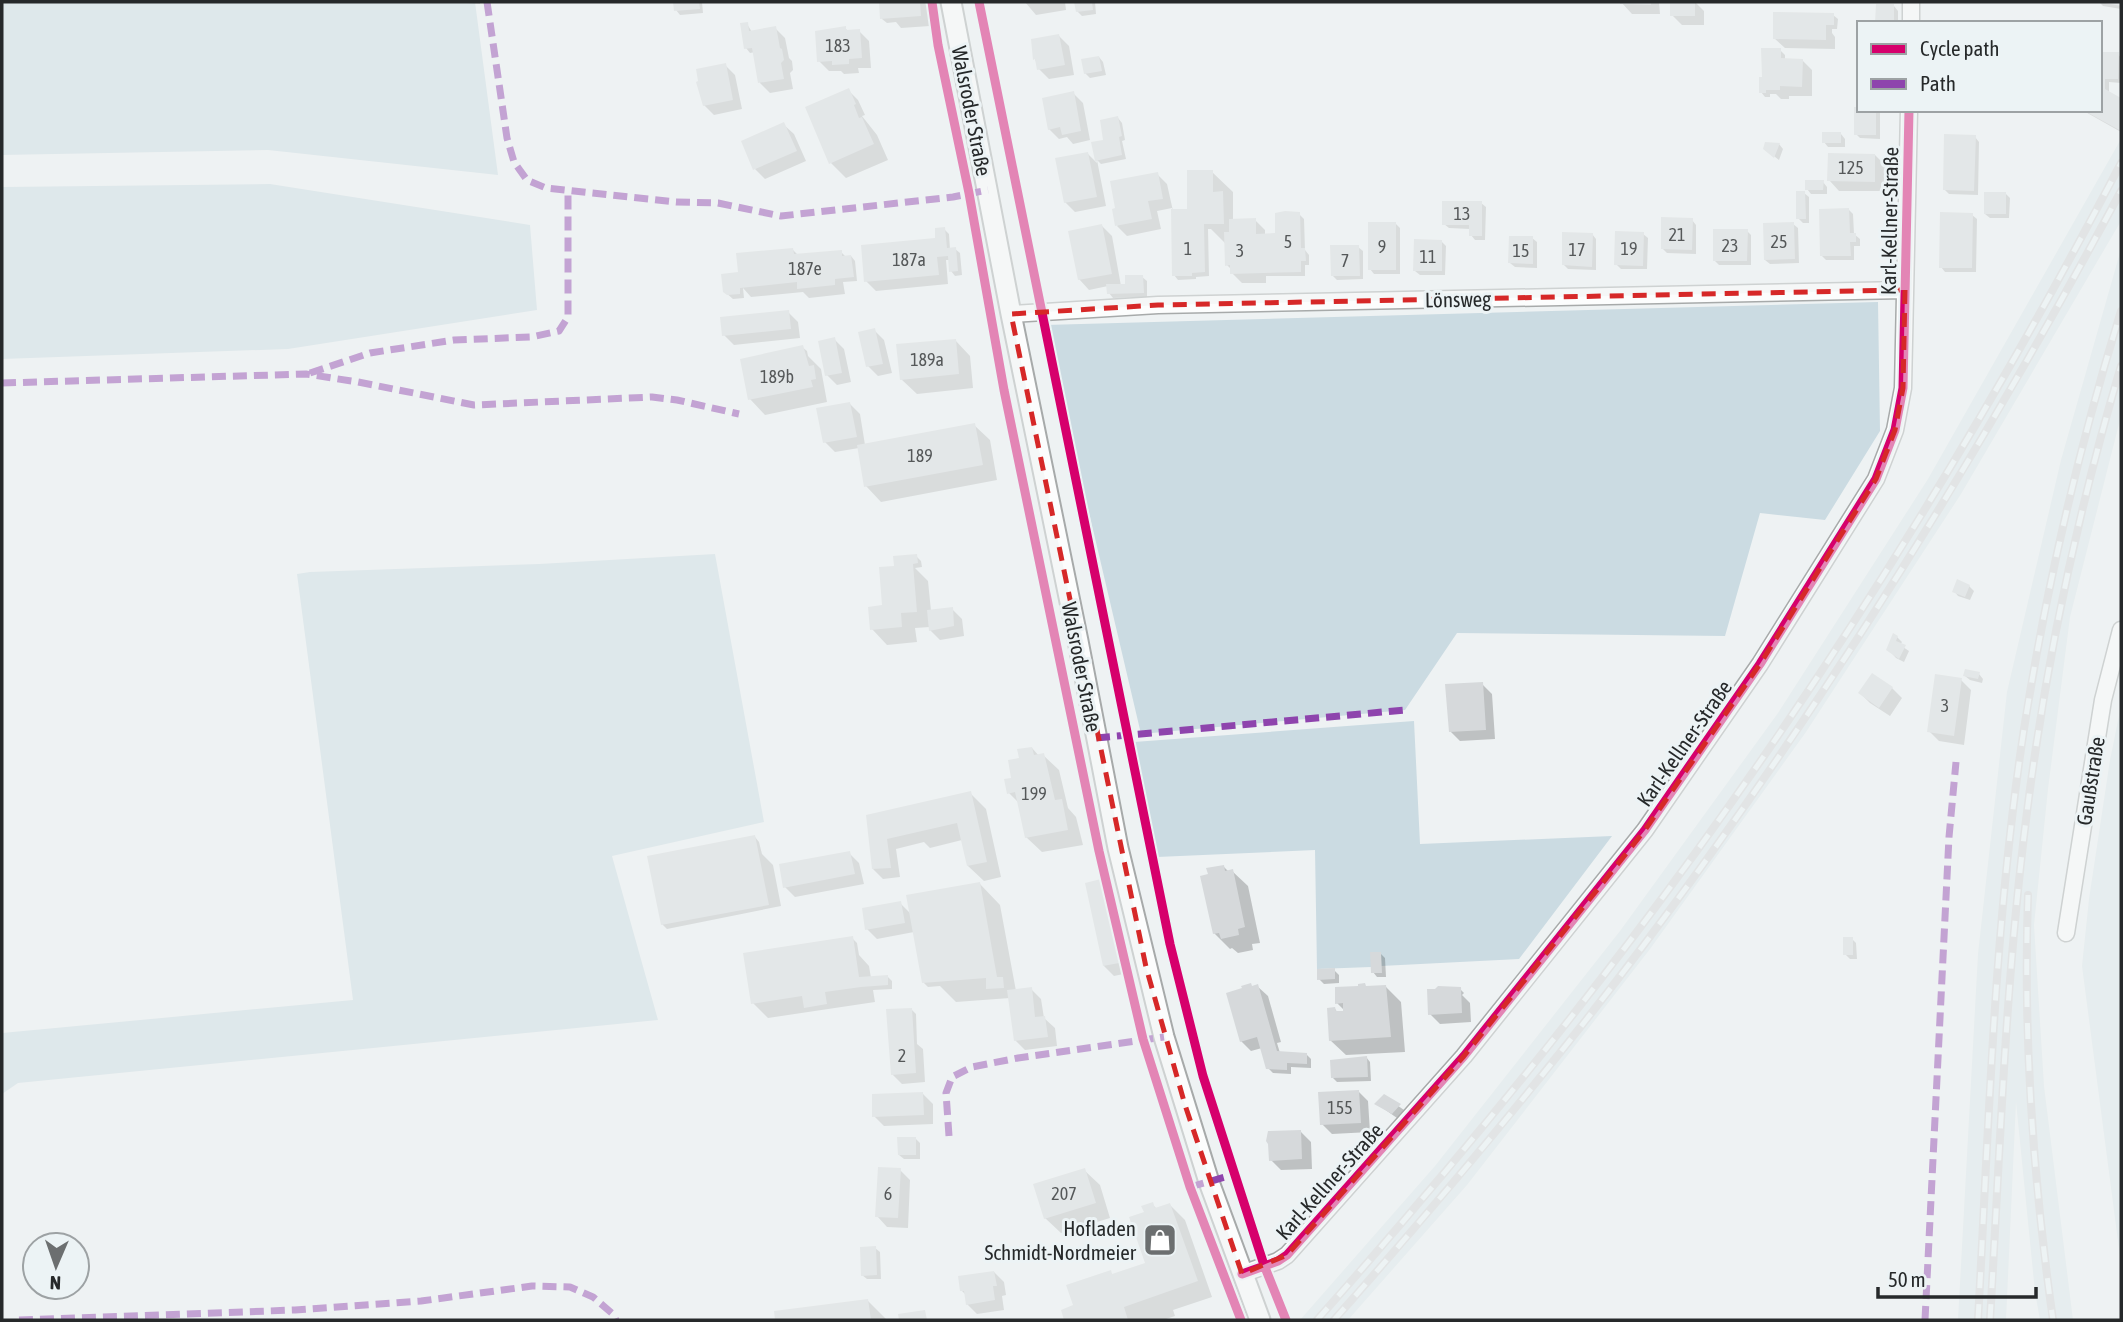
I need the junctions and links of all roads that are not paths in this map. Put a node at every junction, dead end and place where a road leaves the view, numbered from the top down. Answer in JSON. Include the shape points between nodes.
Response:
{"nodes":[{"id":1,"x":951,"y":2,"type":"edge"},
{"id":2,"x":1911,"y":2,"type":"edge"},
{"id":3,"x":1911,"y":21,"type":"edge"},
{"id":4,"x":1909,"y":112,"type":"edge"},
{"id":5,"x":1905,"y":290,"type":"junction"},
{"id":6,"x":1011,"y":314,"type":"junction"},
{"id":7,"x":2121,"y":630,"type":"edge"},
{"id":8,"x":2066,"y":933,"type":"dead end"},
{"id":9,"x":1242,"y":1274,"type":"junction"},
{"id":10,"x":1260,"y":1320,"type":"edge"}],
"edges":[{"from":1,"to":6,"type":"street","name":"Walsroder Straße"},
{"from":2,"to":3,"type":"street"},
{"from":4,"to":5,"type":"street","name":"Karl-Kellner-Straße"},
{"from":5,"to":6,"type":"street","name":"Lönsweg","via":[[1158,306]]},
{"from":5,"to":9,"type":"street","name":"Karl-Kellner-Straße","via":[[1903,388],[1895,430],[1875,479],[1760,664],[1645,830],[1464,1055],[1287,1255]]},
{"from":6,"to":9,"type":"street","name":"Walsroder Straße","via":[[1146,967],[1209,1182]]},
{"from":7,"to":8,"type":"street","name":"Gaußstraße","via":[[2103,700]]},
{"from":9,"to":10,"type":"street","name":"Walsroder Straße"}]}
